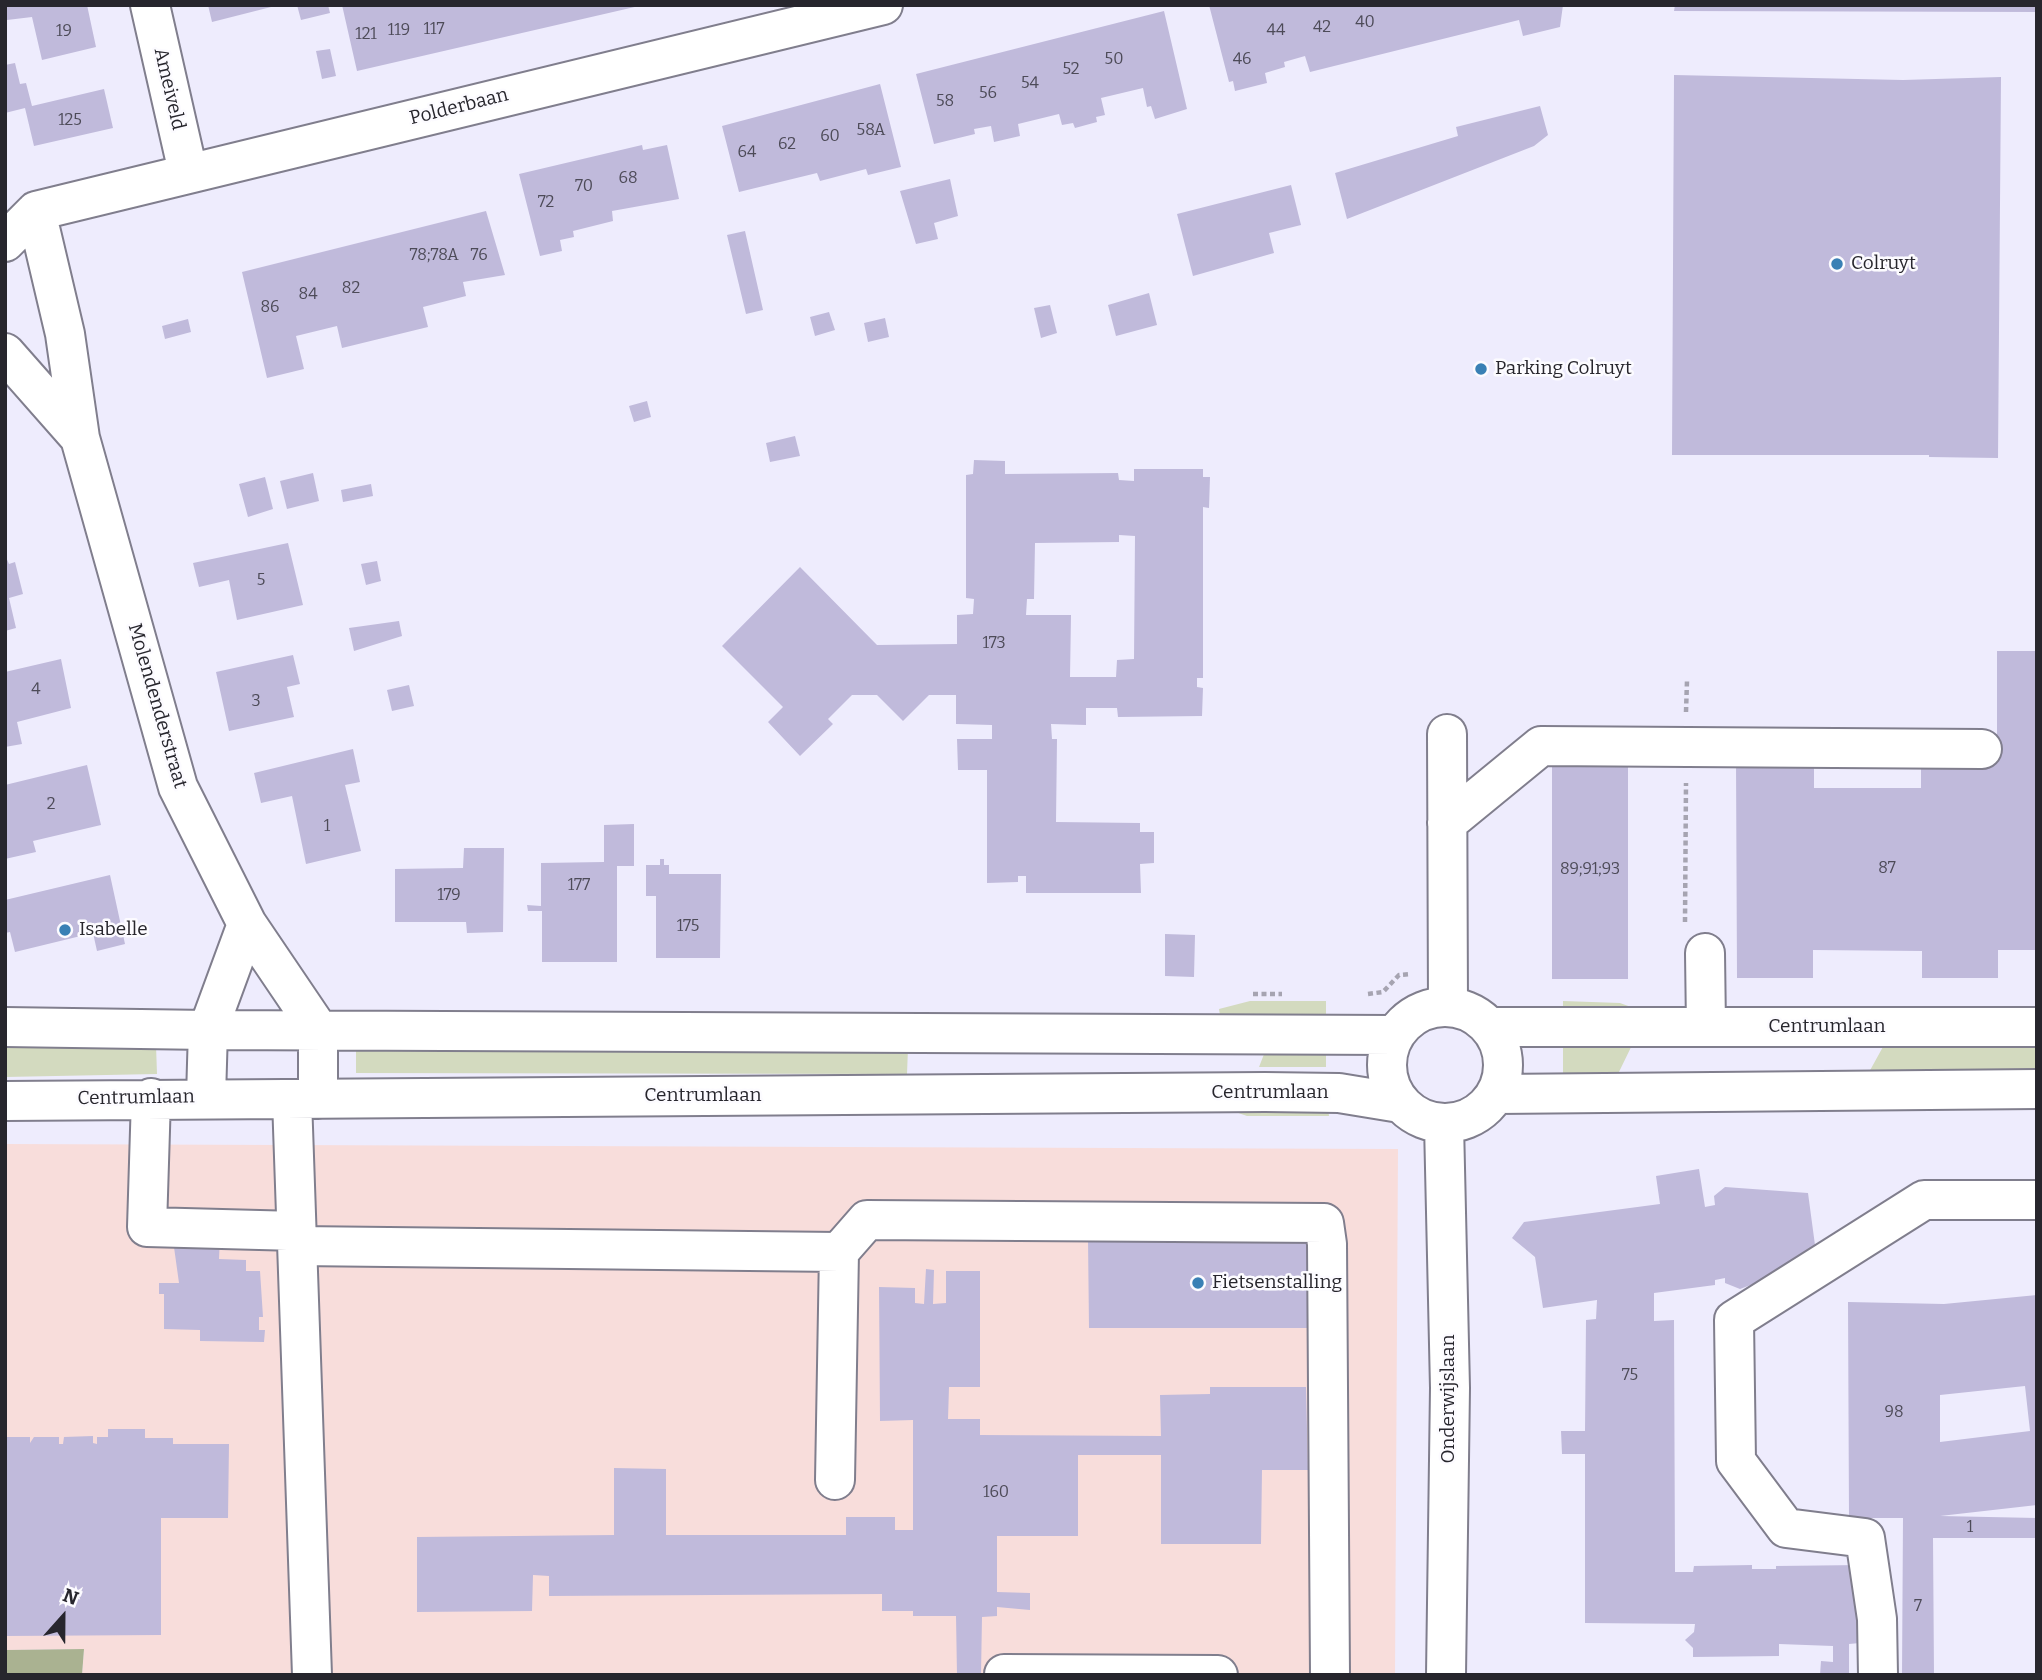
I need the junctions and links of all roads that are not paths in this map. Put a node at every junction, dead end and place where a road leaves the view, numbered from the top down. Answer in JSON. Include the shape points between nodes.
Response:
{"nodes":[{"id":1,"x":150,"y":5,"type":"edge"},
{"id":2,"x":883,"y":5,"type":"edge"},
{"id":3,"x":188,"y":172,"type":"junction"},
{"id":4,"x":36,"y":211,"type":"junction"},
{"id":5,"x":5,"y":242,"type":"edge"},
{"id":6,"x":5,"y":352,"type":"edge"},
{"id":7,"x":80,"y":438,"type":"junction"},
{"id":8,"x":1447,"y":734,"type":"dead end"},
{"id":9,"x":1982,"y":749,"type":"dead end"},
{"id":10,"x":1447,"y":823,"type":"junction"},
{"id":11,"x":247,"y":924,"type":"junction"},
{"id":12,"x":1695,"y":943,"type":"road end"},
{"id":13,"x":1448,"y":1006,"type":"junction"},
{"id":14,"x":5,"y":1027,"type":"edge"},
{"id":15,"x":1491,"y":1027,"type":"junction"},
{"id":16,"x":1706,"y":1027,"type":"junction"},
{"id":17,"x":2037,"y":1027,"type":"edge"},
{"id":18,"x":318,"y":1029,"type":"junction"},
{"id":19,"x":208,"y":1030,"type":"junction"},
{"id":20,"x":964,"y":1032,"type":"junction"},
{"id":21,"x":1395,"y":1035,"type":"junction"},
{"id":22,"x":2037,"y":1089,"type":"edge"},
{"id":23,"x":967,"y":1094,"type":"junction"},
{"id":24,"x":1497,"y":1094,"type":"junction"},
{"id":25,"x":206,"y":1097,"type":"junction"},
{"id":26,"x":151,"y":1098,"type":"junction"},
{"id":27,"x":305,"y":1099,"type":"junction"},
{"id":28,"x":5,"y":1101,"type":"edge"},
{"id":29,"x":1400,"y":1103,"type":"junction"},
{"id":30,"x":1444,"y":1124,"type":"junction"},
{"id":31,"x":2037,"y":1200,"type":"edge"},
{"id":32,"x":297,"y":1238,"type":"junction"},
{"id":33,"x":839,"y":1252,"type":"junction"},
{"id":34,"x":835,"y":1480,"type":"dead end"},
{"id":35,"x":1004,"y":1674,"type":"edge"},
{"id":36,"x":312,"y":1675,"type":"edge"},
{"id":37,"x":1218,"y":1675,"type":"edge"},
{"id":38,"x":1330,"y":1675,"type":"edge"},
{"id":39,"x":1446,"y":1675,"type":"edge"},
{"id":40,"x":1878,"y":1675,"type":"edge"}],
"edges":[{"from":1,"to":3,"type":"street","name":"Ameiveld"},
{"from":2,"to":3,"type":"street","name":"Polderbaan"},
{"from":3,"to":4,"type":"street","name":"Polderbaan"},
{"from":4,"to":5,"type":"street"},
{"from":4,"to":7,"type":"street","via":[[65,334]]},
{"from":6,"to":7,"type":"street"},
{"from":7,"to":11,"type":"street","name":"Molendenderstraat","via":[[178,787]]},
{"from":8,"to":10,"type":"street"},
{"from":9,"to":10,"type":"street","via":[[1541,746]]},
{"from":10,"to":13,"type":"street"},
{"from":11,"to":18,"type":"street","name":"Molendenderstraat"},
{"from":11,"to":19,"type":"street"},
{"from":12,"to":16,"type":"street"},
{"from":13,"to":15,"type":"street","via":[[1467,1011]]},
{"from":13,"to":21,"type":"street","via":[[1410,1018]]},
{"from":14,"to":19,"type":"street"},
{"from":15,"to":16,"type":"street","name":"Centrumlaan"},
{"from":15,"to":24,"type":"street","via":[[1504,1060]]},
{"from":16,"to":17,"type":"street","name":"Centrumlaan"},
{"from":18,"to":19,"type":"street"},
{"from":18,"to":20,"type":"street"},
{"from":18,"to":27,"type":"street"},
{"from":19,"to":25,"type":"street"},
{"from":20,"to":21,"type":"street"},
{"from":20,"to":23,"type":"street"},
{"from":21,"to":29,"type":"street","via":[[1387,1073]]},
{"from":22,"to":24,"type":"street"},
{"from":23,"to":27,"type":"street","name":"Centrumlaan"},
{"from":23,"to":29,"type":"street","name":"Centrumlaan","via":[[1339,1093]]},
{"from":24,"to":30,"type":"street","via":[[1478,1114]]},
{"from":25,"to":26,"type":"street","name":"Centrumlaan"},
{"from":25,"to":27,"type":"street","name":"Centrumlaan"},
{"from":26,"to":28,"type":"street","name":"Centrumlaan"},
{"from":26,"to":32,"type":"street","via":[[147,1227]]},
{"from":27,"to":32,"type":"street"},
{"from":29,"to":30,"type":"street","name":"Centrumlaan","via":[[1423,1119]]},
{"from":30,"to":39,"type":"street","name":"Onderwijslaan","via":[[1450,1388]]},
{"from":31,"to":40,"type":"street","via":[[1924,1200],[1734,1320],[1736,1461],[1786,1528],[1865,1538],[1877,1619]]},
{"from":32,"to":33,"type":"street"},
{"from":32,"to":36,"type":"street"},
{"from":33,"to":34,"type":"street"},
{"from":33,"to":38,"type":"street","via":[[867,1220],[1324,1223]]},
{"from":35,"to":37,"type":"street"}]}
